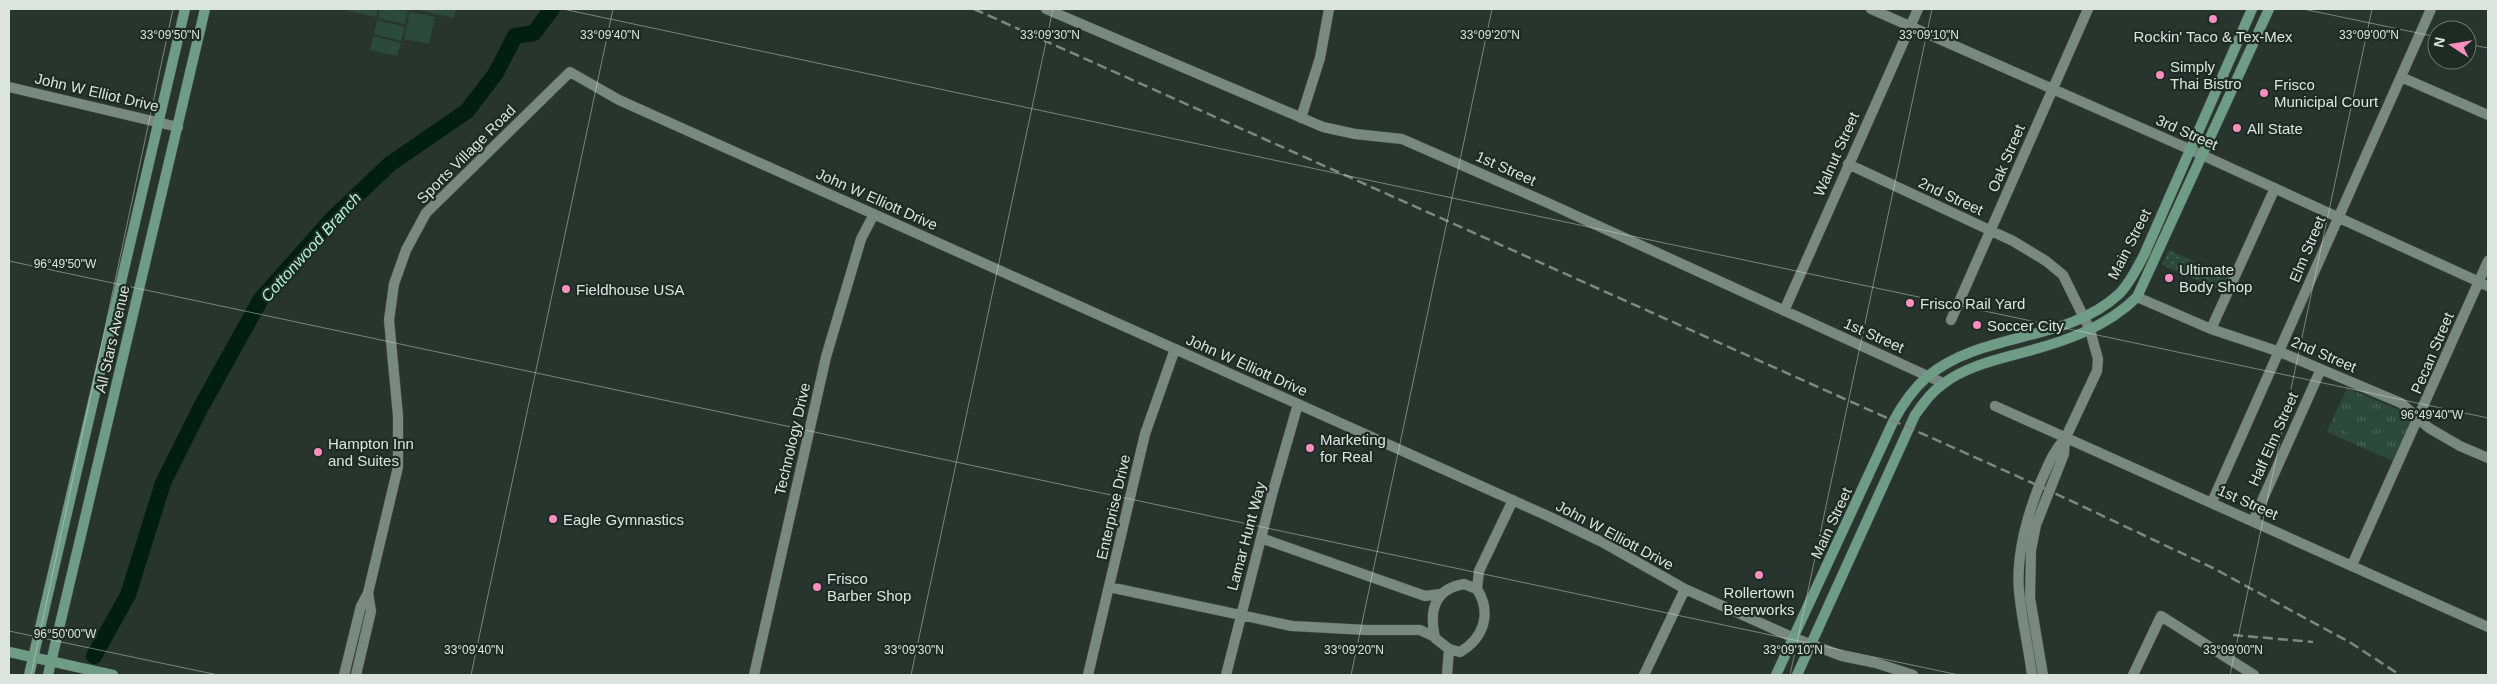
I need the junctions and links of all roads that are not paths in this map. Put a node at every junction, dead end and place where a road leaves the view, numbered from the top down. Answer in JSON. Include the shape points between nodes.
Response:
{"nodes":[{"id":1,"x":186,"y":9,"type":"edge"},
{"id":2,"x":205,"y":9,"type":"edge"},
{"id":3,"x":1046,"y":9,"type":"edge"},
{"id":4,"x":1329,"y":9,"type":"edge"},
{"id":5,"x":1871,"y":9,"type":"edge"},
{"id":6,"x":1918,"y":9,"type":"edge"},
{"id":7,"x":2088,"y":9,"type":"edge"},
{"id":8,"x":2252,"y":9,"type":"edge"},
{"id":9,"x":2269,"y":9,"type":"edge"},
{"id":10,"x":2431,"y":9,"type":"edge"},
{"id":11,"x":1910,"y":26,"type":"junction"},
{"id":12,"x":570,"y":72,"type":"joint"},
{"id":13,"x":2400,"y":76,"type":"junction"},
{"id":14,"x":9,"y":88,"type":"edge"},
{"id":15,"x":2052,"y":90,"type":"junction"},
{"id":16,"x":2488,"y":115,"type":"edge"},
{"id":17,"x":1301,"y":118,"type":"junction"},
{"id":18,"x":158,"y":122,"type":"junction"},
{"id":19,"x":178,"y":126,"type":"junction"},
{"id":20,"x":2189,"y":149,"type":"junction"},
{"id":21,"x":2202,"y":155,"type":"junction"},
{"id":22,"x":1848,"y":164,"type":"junction"},
{"id":23,"x":2275,"y":188,"type":"junction"},
{"id":24,"x":874,"y":214,"type":"junction"},
{"id":25,"x":2337,"y":217,"type":"junction"},
{"id":26,"x":1991,"y":231,"type":"junction"},
{"id":27,"x":2488,"y":261,"type":"edge"},
{"id":28,"x":2484,"y":284,"type":"edge"},
{"id":29,"x":2137,"y":297,"type":"junction"},
{"id":30,"x":114,"y":310,"type":"junction"},
{"id":31,"x":1784,"y":311,"type":"junction"},
{"id":32,"x":133,"y":316,"type":"junction"},
{"id":33,"x":2084,"y":317,"type":"junction"},
{"id":34,"x":1951,"y":320,"type":"dead end"},
{"id":35,"x":2211,"y":329,"type":"junction"},
{"id":36,"x":2090,"y":330,"type":"junction"},
{"id":37,"x":1175,"y":349,"type":"junction"},
{"id":38,"x":2280,"y":352,"type":"junction"},
{"id":39,"x":2321,"y":369,"type":"junction"},
{"id":40,"x":1928,"y":376,"type":"junction"},
{"id":41,"x":1944,"y":383,"type":"junction"},
{"id":42,"x":1298,"y":404,"type":"junction"},
{"id":43,"x":1994,"y":406,"type":"dead end"},
{"id":44,"x":2419,"y":421,"type":"junction"},
{"id":45,"x":2065,"y":439,"type":"junction"},
{"id":46,"x":2488,"y":458,"type":"edge"},
{"id":47,"x":79,"y":463,"type":"junction"},
{"id":48,"x":96,"y":468,"type":"junction"},
{"id":49,"x":1512,"y":500,"type":"junction"},
{"id":50,"x":2212,"y":502,"type":"junction"},
{"id":51,"x":2253,"y":521,"type":"junction"},
{"id":52,"x":1261,"y":538,"type":"junction"},
{"id":53,"x":2352,"y":565,"type":"junction"},
{"id":54,"x":1479,"y":571,"type":"junction"},
{"id":55,"x":1464,"y":584,"type":"junction"},
{"id":56,"x":1109,"y":587,"type":"junction"},
{"id":57,"x":1477,"y":589,"type":"junction"},
{"id":58,"x":1685,"y":589,"type":"junction"},
{"id":59,"x":368,"y":593,"type":"junction"},
{"id":60,"x":1440,"y":594,"type":"junction"},
{"id":61,"x":1425,"y":596,"type":"junction"},
{"id":62,"x":1433,"y":611,"type":"junction"},
{"id":63,"x":1241,"y":616,"type":"junction"},
{"id":64,"x":1433,"y":622,"type":"junction"},
{"id":65,"x":2488,"y":627,"type":"edge"},
{"id":66,"x":1420,"y":630,"type":"junction"},
{"id":67,"x":1435,"y":637,"type":"junction"},
{"id":68,"x":1794,"y":638,"type":"junction"},
{"id":69,"x":1811,"y":645,"type":"junction"},
{"id":70,"x":1449,"y":650,"type":"junction"},
{"id":71,"x":9,"y":652,"type":"edge"},
{"id":72,"x":1460,"y":652,"type":"junction"},
{"id":73,"x":32,"y":657,"type":"junction"},
{"id":74,"x":51,"y":661,"type":"junction"},
{"id":75,"x":29,"y":675,"type":"edge"},
{"id":76,"x":48,"y":675,"type":"edge"},
{"id":77,"x":113,"y":675,"type":"edge"},
{"id":78,"x":344,"y":675,"type":"edge"},
{"id":79,"x":356,"y":675,"type":"edge"},
{"id":80,"x":754,"y":675,"type":"edge"},
{"id":81,"x":1088,"y":675,"type":"edge"},
{"id":82,"x":1226,"y":675,"type":"edge"},
{"id":83,"x":1447,"y":675,"type":"edge"},
{"id":84,"x":1644,"y":675,"type":"edge"},
{"id":85,"x":1776,"y":675,"type":"edge"},
{"id":86,"x":1798,"y":675,"type":"edge"},
{"id":87,"x":1913,"y":675,"type":"edge"},
{"id":88,"x":2032,"y":675,"type":"edge"},
{"id":89,"x":2043,"y":675,"type":"edge"},
{"id":90,"x":2133,"y":675,"type":"edge"},
{"id":91,"x":2254,"y":675,"type":"edge"}],
"edges":[{"from":1,"to":18,"type":"main road","name":"All Stars Avenue"},
{"from":2,"to":19,"type":"main road","name":"All Stars Avenue"},
{"from":3,"to":17,"type":"street","name":"1st Street"},
{"from":4,"to":17,"type":"street","via":[[1320,58]]},
{"from":5,"to":11,"type":"street","name":"3rd Street"},
{"from":6,"to":11,"type":"street","name":"Walnut Street"},
{"from":7,"to":15,"type":"street","name":"Oak Street"},
{"from":8,"to":20,"type":"main road","name":"Main Street"},
{"from":9,"to":21,"type":"main road","name":"Main Street"},
{"from":10,"to":13,"type":"street","name":"Elm Street"},
{"from":11,"to":15,"type":"street","name":"3rd Street"},
{"from":11,"to":22,"type":"street","name":"Walnut Street"},
{"from":12,"to":24,"type":"street","name":"John W Elliott Drive","via":[[619,100]]},
{"from":12,"to":59,"type":"street","name":"Sports Village Road","via":[[426,213],[406,250],[394,284],[389,320],[398,416],[398,467]]},
{"from":13,"to":16,"type":"street"},
{"from":13,"to":25,"type":"street","name":"Elm Street"},
{"from":14,"to":18,"type":"street","name":"John W Elliot Drive"},
{"from":15,"to":20,"type":"street","name":"3rd Street"},
{"from":15,"to":26,"type":"street","name":"Oak Street"},
{"from":17,"to":31,"type":"street","name":"1st Street","via":[[1355,134],[1402,140]]},
{"from":18,"to":19,"type":"street","name":"John W Elliot Drive"},
{"from":18,"to":30,"type":"main road","name":"All Stars Avenue"},
{"from":19,"to":32,"type":"main road","name":"All Stars Avenue"},
{"from":20,"to":21,"type":"street","name":"3rd Street"},
{"from":20,"to":33,"type":"main road","name":"Main Street","via":[[2132,276],[2121,292]]},
{"from":21,"to":23,"type":"street","name":"3rd Street"},
{"from":21,"to":29,"type":"main road","name":"Main Street"},
{"from":22,"to":26,"type":"street","name":"2nd Street"},
{"from":22,"to":31,"type":"street","name":"Walnut Street"},
{"from":23,"to":25,"type":"street","name":"3rd Street"},
{"from":23,"to":35,"type":"street"},
{"from":24,"to":37,"type":"street","name":"John W Elliott Drive"},
{"from":24,"to":80,"type":"street","name":"Technology Drive","via":[[861,239],[828,348]]},
{"from":25,"to":28,"type":"street","name":"3rd Street"},
{"from":25,"to":38,"type":"street","name":"Elm Street"},
{"from":26,"to":33,"type":"street","name":"2nd Street","via":[[2046,261],[2063,275]]},
{"from":26,"to":34,"type":"street","name":"Oak Street"},
{"from":27,"to":28,"type":"street","name":"Pecan Street"},
{"from":28,"to":44,"type":"street","name":"Pecan Street"},
{"from":29,"to":35,"type":"street","name":"2nd Street"},
{"from":29,"to":36,"type":"main road","name":"Main Street"},
{"from":30,"to":32,"type":"main road"},
{"from":30,"to":47,"type":"main road","name":"All Stars Avenue"},
{"from":31,"to":40,"type":"street","name":"1st Street"},
{"from":32,"to":48,"type":"main road","name":"All Stars Avenue"},
{"from":33,"to":36,"type":"street","name":"2nd Street"},
{"from":33,"to":40,"type":"main road","name":"Main Street","via":[[1954,360]]},
{"from":35,"to":38,"type":"street","name":"2nd Street"},
{"from":36,"to":41,"type":"main road","name":"Main Street","via":[[1992,361]]},
{"from":36,"to":45,"type":"street","name":"2nd Street","via":[[2098,359],[2097,372]]},
{"from":37,"to":42,"type":"street","name":"John W Elliott Drive"},
{"from":37,"to":56,"type":"street","name":"Enterprise Drive","via":[[1145,434]]},
{"from":38,"to":39,"type":"street","name":"2nd Street"},
{"from":38,"to":50,"type":"street","name":"Elm Street"},
{"from":39,"to":44,"type":"street","name":"2nd Street","via":[[2401,403]]},
{"from":39,"to":51,"type":"street","name":"Half Elm Street"},
{"from":40,"to":41,"type":"street","name":"1st Street"},
{"from":40,"to":68,"type":"main road","name":"Main Street","via":[[1908,398],[1893,422]]},
{"from":41,"to":69,"type":"main road","name":"Main Street","via":[[1928,397],[1915,416]]},
{"from":42,"to":49,"type":"street","name":"John W Elliott Drive"},
{"from":42,"to":52,"type":"street","name":"Lamar Hunt Way"},
{"from":43,"to":45,"type":"street","name":"1st Street"},
{"from":44,"to":46,"type":"street","name":"2nd Street","via":[[2460,446]]},
{"from":44,"to":53,"type":"street","name":"Pecan Street"},
{"from":45,"to":50,"type":"street","name":"1st Street"},
{"from":45,"to":88,"type":"street","via":[[2056,448],[2039,487],[2026,522],[2021,549],[2020,599]]},
{"from":45,"to":89,"type":"street","via":[[2064,454],[2036,524],[2031,558],[2030,598]]},
{"from":47,"to":48,"type":"main road"},
{"from":47,"to":73,"type":"main road","name":"All Stars Avenue"},
{"from":48,"to":74,"type":"main road","name":"All Stars Avenue"},
{"from":49,"to":54,"type":"street"},
{"from":49,"to":58,"type":"street","name":"John W Elliott Drive","via":[[1602,542]]},
{"from":50,"to":51,"type":"street","name":"1st Street"},
{"from":51,"to":53,"type":"street","name":"1st Street"},
{"from":52,"to":61,"type":"street"},
{"from":52,"to":63,"type":"street","name":"Lamar Hunt Way"},
{"from":53,"to":65,"type":"street","name":"1st Street"},
{"from":54,"to":55,"type":"street"},
{"from":54,"to":57,"type":"street"},
{"from":55,"to":57,"type":"street"},
{"from":55,"to":60,"type":"street","via":[[1451,586]]},
{"from":56,"to":63,"type":"street"},
{"from":56,"to":81,"type":"street","name":"Enterprise Drive"},
{"from":57,"to":72,"type":"street","via":[[1484,599],[1485,623],[1471,646]]},
{"from":58,"to":68,"type":"street","name":"John W Elliott Drive"},
{"from":58,"to":84,"type":"street"},
{"from":59,"to":78,"type":"street","name":"Sports Village Road","via":[[361,606]]},
{"from":59,"to":79,"type":"street","name":"Sports Village Road","via":[[372,611]]},
{"from":60,"to":61,"type":"street"},
{"from":60,"to":62,"type":"street"},
{"from":61,"to":62,"type":"street"},
{"from":62,"to":64,"type":"street"},
{"from":63,"to":66,"type":"street","via":[[1292,626]]},
{"from":63,"to":82,"type":"street","name":"Lamar Hunt Way"},
{"from":64,"to":66,"type":"street"},
{"from":64,"to":67,"type":"street"},
{"from":66,"to":67,"type":"street"},
{"from":67,"to":70,"type":"street"},
{"from":68,"to":69,"type":"street","name":"John W Elliott Drive"},
{"from":68,"to":85,"type":"main road","name":"Main Street"},
{"from":69,"to":86,"type":"main road","name":"Main Street"},
{"from":69,"to":87,"type":"street","name":"John W Elliott Drive"},
{"from":70,"to":72,"type":"street"},
{"from":70,"to":83,"type":"street"},
{"from":71,"to":73,"type":"main road"},
{"from":72,"to":83,"type":"street"},
{"from":73,"to":74,"type":"main road"},
{"from":73,"to":75,"type":"main road","name":"All Stars Avenue"},
{"from":74,"to":76,"type":"main road","name":"All Stars Avenue"},
{"from":74,"to":77,"type":"main road"},
{"from":90,"to":91,"type":"street","via":[[2161,616]]}]}
